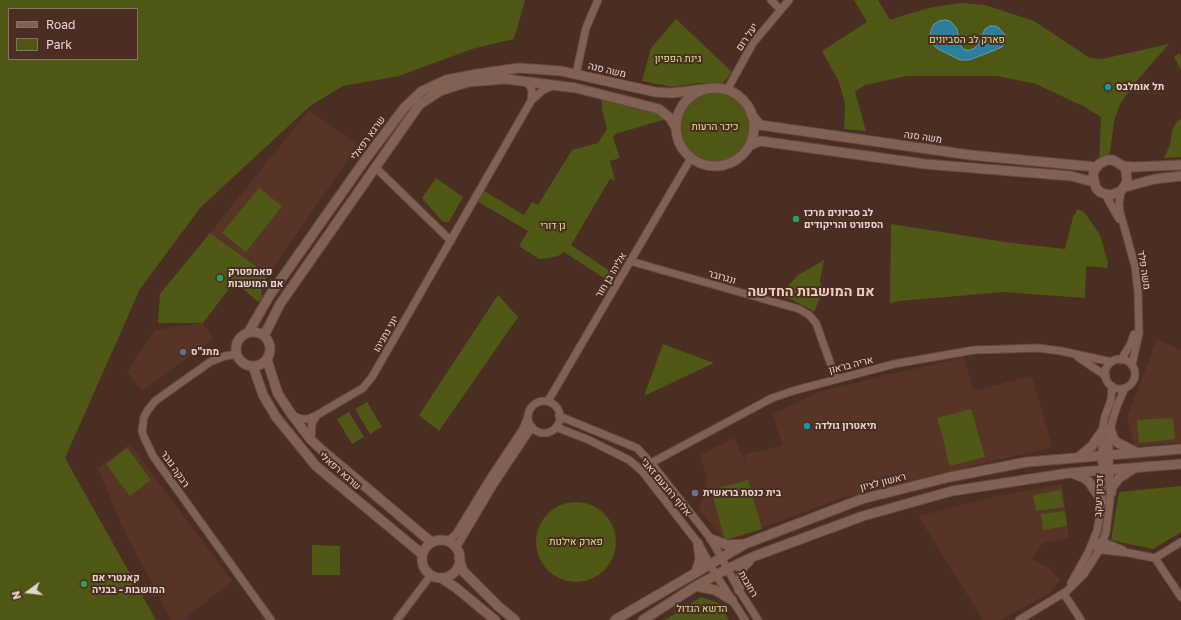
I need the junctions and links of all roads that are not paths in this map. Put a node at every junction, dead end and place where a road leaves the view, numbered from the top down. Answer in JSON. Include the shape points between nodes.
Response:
{"nodes":[{"id":1,"x":598,"y":0,"type":"edge"},
{"id":2,"x":771,"y":0,"type":"edge"},
{"id":3,"x":789,"y":0,"type":"edge"},
{"id":4,"x":780,"y":9,"type":"junction"},
{"id":5,"x":576,"y":74,"type":"junction"},
{"id":6,"x":525,"y":81,"type":"junction"},
{"id":7,"x":557,"y":86,"type":"junction"},
{"id":8,"x":704,"y":89,"type":"junction"},
{"id":9,"x":727,"y":90,"type":"junction"},
{"id":10,"x":531,"y":102,"type":"junction"},
{"id":11,"x":751,"y":114,"type":"junction"},
{"id":12,"x":676,"y":128,"type":"junction"},
{"id":13,"x":748,"y":146,"type":"junction"},
{"id":14,"x":691,"y":158,"type":"junction"},
{"id":15,"x":1181,"y":165,"type":"edge"},
{"id":16,"x":1123,"y":166,"type":"junction"},
{"id":17,"x":375,"y":167,"type":"junction"},
{"id":18,"x":1096,"y":167,"type":"junction"},
{"id":19,"x":1181,"y":176,"type":"edge"},
{"id":20,"x":1094,"y":182,"type":"junction"},
{"id":21,"x":1123,"y":189,"type":"junction"},
{"id":22,"x":1105,"y":194,"type":"junction"},
{"id":23,"x":1124,"y":228,"type":"junction"},
{"id":24,"x":451,"y":241,"type":"junction"},
{"id":25,"x":630,"y":261,"type":"junction"},
{"id":26,"x":1139,"y":316,"type":"junction"},
{"id":27,"x":248,"y":333,"type":"junction"},
{"id":28,"x":264,"y":336,"type":"junction"},
{"id":29,"x":237,"y":354,"type":"junction"},
{"id":30,"x":1073,"y":354,"type":"junction"},
{"id":31,"x":266,"y":360,"type":"junction"},
{"id":32,"x":1121,"y":360,"type":"junction"},
{"id":33,"x":1112,"y":362,"type":"junction"},
{"id":34,"x":1132,"y":365,"type":"junction"},
{"id":35,"x":254,"y":366,"type":"junction"},
{"id":36,"x":1106,"y":376,"type":"junction"},
{"id":37,"x":836,"y":379,"type":"junction"},
{"id":38,"x":1112,"y":386,"type":"junction"},
{"id":39,"x":1125,"y":388,"type":"junction"},
{"id":40,"x":548,"y":402,"type":"junction"},
{"id":41,"x":292,"y":415,"type":"junction"},
{"id":42,"x":317,"y":415,"type":"junction"},
{"id":43,"x":528,"y":416,"type":"junction"},
{"id":44,"x":559,"y":416,"type":"junction"},
{"id":45,"x":532,"y":427,"type":"junction"},
{"id":46,"x":556,"y":427,"type":"junction"},
{"id":47,"x":1106,"y":430,"type":"junction"},
{"id":48,"x":311,"y":440,"type":"junction"},
{"id":49,"x":1181,"y":449,"type":"edge"},
{"id":50,"x":1137,"y":452,"type":"junction"},
{"id":51,"x":1106,"y":455,"type":"junction"},
{"id":52,"x":1078,"y":457,"type":"junction"},
{"id":53,"x":651,"y":463,"type":"junction"},
{"id":54,"x":1181,"y":464,"type":"edge"},
{"id":55,"x":1137,"y":468,"type":"junction"},
{"id":56,"x":1106,"y":470,"type":"junction"},
{"id":57,"x":1069,"y":473,"type":"junction"},
{"id":58,"x":1111,"y":493,"type":"junction"},
{"id":59,"x":1102,"y":501,"type":"junction"},
{"id":60,"x":711,"y":539,"type":"junction"},
{"id":61,"x":446,"y":540,"type":"junction"},
{"id":62,"x":431,"y":542,"type":"junction"},
{"id":63,"x":1093,"y":542,"type":"junction"},
{"id":64,"x":1103,"y":542,"type":"junction"},
{"id":65,"x":1181,"y":542,"type":"edge"},
{"id":66,"x":698,"y":543,"type":"junction"},
{"id":67,"x":745,"y":544,"type":"junction"},
{"id":68,"x":456,"y":548,"type":"junction"},
{"id":69,"x":1100,"y":549,"type":"junction"},
{"id":70,"x":1129,"y":552,"type":"junction"},
{"id":71,"x":422,"y":554,"type":"junction"},
{"id":72,"x":756,"y":556,"type":"junction"},
{"id":73,"x":459,"y":558,"type":"junction"},
{"id":74,"x":722,"y":558,"type":"junction"},
{"id":75,"x":1155,"y":558,"type":"junction"},
{"id":76,"x":710,"y":564,"type":"junction"},
{"id":77,"x":728,"y":569,"type":"junction"},
{"id":78,"x":696,"y":572,"type":"junction"},
{"id":79,"x":431,"y":575,"type":"junction"},
{"id":80,"x":716,"y":575,"type":"junction"},
{"id":81,"x":441,"y":578,"type":"junction"},
{"id":82,"x":696,"y":586,"type":"junction"},
{"id":83,"x":739,"y":590,"type":"junction"},
{"id":84,"x":1064,"y":594,"type":"junction"},
{"id":85,"x":1181,"y":597,"type":"edge"},
{"id":86,"x":732,"y":600,"type":"junction"},
{"id":87,"x":271,"y":620,"type":"edge"},
{"id":88,"x":397,"y":620,"type":"edge"},
{"id":89,"x":495,"y":620,"type":"edge"},
{"id":90,"x":515,"y":620,"type":"edge"},
{"id":91,"x":616,"y":620,"type":"edge"},
{"id":92,"x":643,"y":620,"type":"edge"},
{"id":93,"x":745,"y":620,"type":"edge"},
{"id":94,"x":758,"y":620,"type":"edge"},
{"id":95,"x":1019,"y":620,"type":"edge"},
{"id":96,"x":1081,"y":620,"type":"edge"}],
"edges":[{"from":1,"to":5,"type":"street","via":[[586,28]]},
{"from":2,"to":4,"type":"street"},
{"from":3,"to":4,"type":"street","name":"יעל רום"},
{"from":4,"to":9,"type":"street","name":"יעל רום","via":[[753,43]]},
{"from":5,"to":8,"type":"street","name":"משה סנה","via":[[655,92],[672,93]]},
{"from":5,"to":27,"type":"street","name":"שרגא רפאלי","via":[[519,68],[446,80],[422,92],[404,108],[365,160],[270,295]]},
{"from":6,"to":7,"type":"street"},
{"from":6,"to":10,"type":"street","via":[[532,91]]},
{"from":6,"to":17,"type":"street","via":[[506,79],[468,82],[440,91],[419,105]]},
{"from":7,"to":10,"type":"street","name":"יוני נתניהו","via":[[543,90]]},
{"from":7,"to":12,"type":"street","via":[[576,88],[659,109],[670,118]]},
{"from":8,"to":9,"type":"street"},
{"from":8,"to":12,"type":"street","via":[[685,101],[679,111]]},
{"from":9,"to":11,"type":"street","via":[[741,98]]},
{"from":10,"to":24,"type":"street","name":"יוני נתניהו"},
{"from":11,"to":13,"type":"street","via":[[753,130]]},
{"from":11,"to":18,"type":"street","name":"משה סנה","via":[[760,125],[970,155]]},
{"from":12,"to":14,"type":"street","via":[[678,140]]},
{"from":13,"to":14,"type":"street","via":[[735,160],[716,166],[703,164]]},
{"from":13,"to":20,"type":"street","via":[[760,141],[925,164],[1071,176]]},
{"from":14,"to":25,"type":"street","name":"אליהו בן חור"},
{"from":15,"to":16,"type":"street"},
{"from":16,"to":18,"type":"street","via":[[1113,160],[1107,160]]},
{"from":16,"to":21,"type":"street","via":[[1128,176]]},
{"from":17,"to":24,"type":"street"},
{"from":17,"to":28,"type":"street","via":[[280,304]]},
{"from":18,"to":20,"type":"street"},
{"from":19,"to":21,"type":"street","via":[[1155,179]]},
{"from":20,"to":22,"type":"street","via":[[1100,192]]},
{"from":21,"to":22,"type":"street","via":[[1116,194]]},
{"from":21,"to":23,"type":"street","name":"משה פלד","via":[[1119,204]]},
{"from":22,"to":23,"type":"street","name":"משה פלד"},
{"from":23,"to":26,"type":"street","name":"משה פלד","via":[[1135,266]]},
{"from":24,"to":42,"type":"street","name":"יוני נתניהו","via":[[371,379],[363,388]]},
{"from":25,"to":37,"type":"street","name":"ונגרובר","via":[[799,308],[816,323]]},
{"from":25,"to":40,"type":"street","name":"אליהו בן חור"},
{"from":26,"to":32,"type":"street","name":"משה פלד","via":[[1131,343]]},
{"from":26,"to":34,"type":"street","name":"משה פלד"},
{"from":27,"to":28,"type":"street","via":[[254,332]]},
{"from":27,"to":29,"type":"street","via":[[237,344]]},
{"from":28,"to":31,"type":"street","via":[[270,345]]},
{"from":29,"to":35,"type":"street","via":[[243,363]]},
{"from":29,"to":87,"type":"street","name":"רבקה גובר","via":[[210,362],[156,401],[144,417],[142,431],[153,456]]},
{"from":30,"to":33,"type":"street","name":"אריה בראון"},
{"from":30,"to":36,"type":"street","name":"אריה בראון"},
{"from":30,"to":37,"type":"street","name":"אריה בראון","via":[[1038,348],[974,350],[894,364]]},
{"from":31,"to":35,"type":"street"},
{"from":31,"to":41,"type":"street","name":"שרגא רפאלי","via":[[278,394]]},
{"from":32,"to":33,"type":"street"},
{"from":32,"to":34,"type":"street"},
{"from":33,"to":36,"type":"street","via":[[1107,368]]},
{"from":34,"to":39,"type":"street","via":[[1134,378]]},
{"from":35,"to":71,"type":"street","name":"שרגא רפאלי","via":[[263,395],[276,417],[316,466]]},
{"from":36,"to":38,"type":"street"},
{"from":37,"to":53,"type":"street","name":"אריה בראון","via":[[772,398]]},
{"from":38,"to":39,"type":"street"},
{"from":38,"to":47,"type":"street","name":"זכרון יעקב","via":[[1111,400],[1105,416]]},
{"from":39,"to":47,"type":"street","name":"זכרון יעקב"},
{"from":40,"to":43,"type":"street","via":[[534,404]]},
{"from":40,"to":44,"type":"street","via":[[556,407]]},
{"from":41,"to":42,"type":"street","name":"יוני נתניהו","via":[[308,419]]},
{"from":41,"to":48,"type":"street","name":"שרגא רפאלי"},
{"from":42,"to":48,"type":"street","via":[[312,423]]},
{"from":43,"to":45,"type":"street"},
{"from":43,"to":61,"type":"street","via":[[523,429],[456,534]]},
{"from":44,"to":46,"type":"street"},
{"from":44,"to":53,"type":"street","name":"אלוף רחבעם זאבי","via":[[637,448]]},
{"from":45,"to":46,"type":"street","via":[[541,433],[552,431]]},
{"from":45,"to":68,"type":"street"},
{"from":46,"to":66,"type":"street","name":"אלוף רחבעם זאבי","via":[[629,460],[642,471]]},
{"from":47,"to":50,"type":"street","via":[[1118,443]]},
{"from":47,"to":51,"type":"street","name":"זכרון יעקב"},
{"from":47,"to":52,"type":"street"},
{"from":48,"to":62,"type":"street","name":"שרגא רפאלי"},
{"from":49,"to":50,"type":"street","name":"ראשון לציון"},
{"from":50,"to":51,"type":"street","name":"ראשון לציון"},
{"from":51,"to":52,"type":"street","name":"ראשון לציון"},
{"from":51,"to":56,"type":"street","name":"זכרון יעקב"},
{"from":52,"to":67,"type":"street","name":"ראשון לציון","via":[[1027,462],[862,498]]},
{"from":53,"to":60,"type":"street","name":"אלוף רחבעם זאבי"},
{"from":54,"to":55,"type":"street"},
{"from":55,"to":56,"type":"street"},
{"from":55,"to":58,"type":"street","via":[[1119,478]]},
{"from":56,"to":57,"type":"street"},
{"from":56,"to":58,"type":"street","name":"זכרון יעקב"},
{"from":56,"to":59,"type":"street","name":"זכרון יעקב"},
{"from":57,"to":59,"type":"street","via":[[1084,478]]},
{"from":57,"to":72,"type":"street","via":[[952,491],[864,516]]},
{"from":58,"to":64,"type":"street","name":"זכרון יעקב"},
{"from":59,"to":63,"type":"street","name":"זכרון יעקב"},
{"from":60,"to":67,"type":"street","via":[[727,545]]},
{"from":60,"to":74,"type":"street","name":"אלוף רחבעם זאבי"},
{"from":61,"to":62,"type":"street"},
{"from":61,"to":68,"type":"street"},
{"from":62,"to":71,"type":"street"},
{"from":63,"to":64,"type":"street"},
{"from":63,"to":69,"type":"street"},
{"from":63,"to":84,"type":"street","name":"זכרון יעקב"},
{"from":64,"to":69,"type":"street","name":"זכרון יעקב"},
{"from":64,"to":70,"type":"street"},
{"from":65,"to":75,"type":"street"},
{"from":66,"to":76,"type":"street","name":"אלוף רחבעם זאבי"},
{"from":66,"to":78,"type":"street","via":[[700,560]]},
{"from":67,"to":74,"type":"street","name":"ראשון לציון"},
{"from":68,"to":73,"type":"street"},
{"from":69,"to":70,"type":"street"},
{"from":69,"to":84,"type":"street","name":"זכרון יעקב","via":[[1084,574]]},
{"from":70,"to":75,"type":"street"},
{"from":71,"to":79,"type":"street","via":[[423,566]]},
{"from":72,"to":77,"type":"street"},
{"from":72,"to":83,"type":"street","via":[[742,568]]},
{"from":73,"to":81,"type":"street","via":[[456,569]]},
{"from":73,"to":90,"type":"street","via":[[463,571]]},
{"from":74,"to":76,"type":"street","name":"ראשון לציון"},
{"from":74,"to":77,"type":"street","name":"רחובות"},
{"from":75,"to":85,"type":"street"},
{"from":76,"to":78,"type":"street","name":"ראשון לציון"},
{"from":76,"to":80,"type":"street","name":"אלוף רחבעם זאבי"},
{"from":77,"to":80,"type":"street"},
{"from":77,"to":83,"type":"street","name":"רחובות"},
{"from":78,"to":91,"type":"street","name":"ראשון לציון"},
{"from":79,"to":81,"type":"street"},
{"from":79,"to":88,"type":"street"},
{"from":80,"to":82,"type":"street"},
{"from":80,"to":86,"type":"street"},
{"from":81,"to":89,"type":"street"},
{"from":82,"to":86,"type":"street","via":[[715,590]]},
{"from":82,"to":92,"type":"street"},
{"from":83,"to":94,"type":"street","name":"רחובות"},
{"from":84,"to":95,"type":"street","name":"זכרון יעקב"},
{"from":84,"to":96,"type":"street"},
{"from":86,"to":93,"type":"street"}]}
